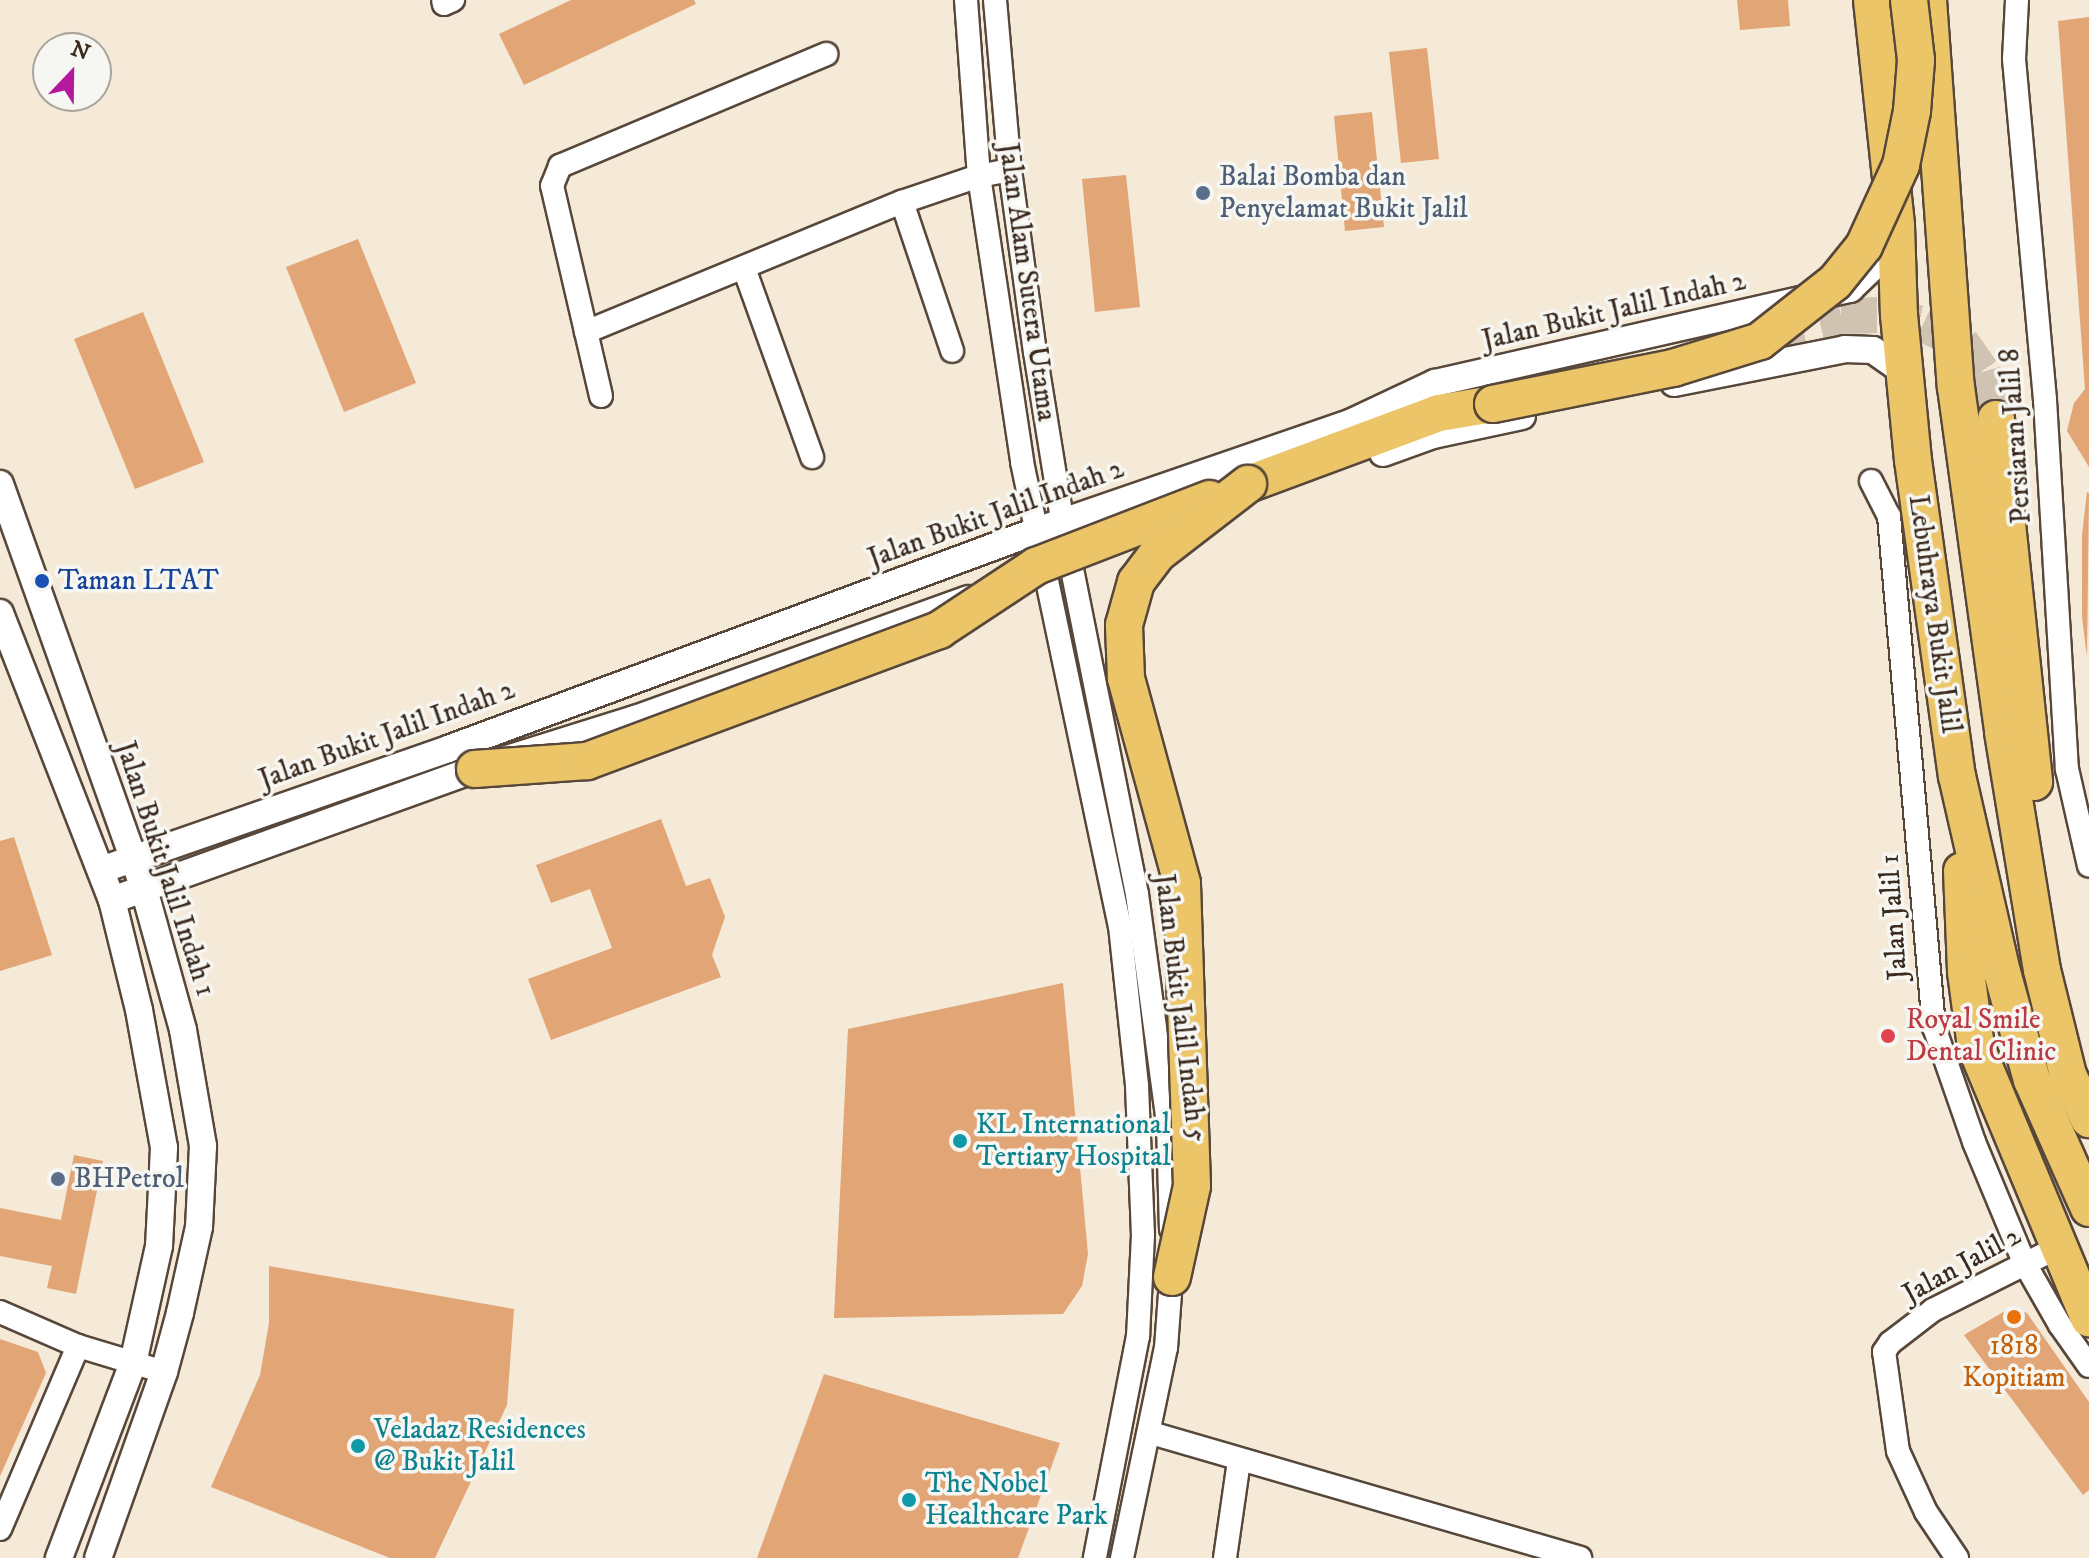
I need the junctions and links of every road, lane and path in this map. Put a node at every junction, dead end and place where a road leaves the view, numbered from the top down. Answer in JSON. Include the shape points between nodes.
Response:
{"nodes":[{"id":1,"x":966,"y":0,"type":"edge"},
{"id":2,"x":995,"y":0,"type":"edge"},
{"id":3,"x":1872,"y":0,"type":"edge"},
{"id":4,"x":1909,"y":0,"type":"edge"},
{"id":5,"x":1928,"y":0,"type":"edge"},
{"id":6,"x":2017,"y":0,"type":"edge"},
{"id":7,"x":826,"y":54,"type":"dead end"},
{"id":8,"x":1010,"y":170,"type":"junction"},
{"id":9,"x":979,"y":176,"type":"junction"},
{"id":10,"x":902,"y":202,"type":"junction"},
{"id":11,"x":1896,"y":226,"type":"junction"},
{"id":12,"x":1022,"y":250,"type":"junction"},
{"id":13,"x":991,"y":251,"type":"junction"},
{"id":14,"x":744,"y":268,"type":"junction"},
{"id":15,"x":586,"y":332,"type":"junction"},
{"id":16,"x":952,"y":351,"type":"dead end"},
{"id":17,"x":1904,"y":372,"type":"junction"},
{"id":18,"x":601,"y":396,"type":"dead end"},
{"id":19,"x":1996,"y":419,"type":"tunnel mouth"},
{"id":20,"x":812,"y":457,"type":"dead end"},
{"id":21,"x":1871,"y":481,"type":"dead end"},
{"id":22,"x":0,"y":484,"type":"edge"},
{"id":23,"x":1248,"y":484,"type":"junction"},
{"id":24,"x":1063,"y":524,"type":"junction"},
{"id":25,"x":1036,"y":531,"type":"junction"},
{"id":26,"x":1072,"y":562,"type":"junction"},
{"id":27,"x":1044,"y":571,"type":"junction"},
{"id":28,"x":0,"y":613,"type":"edge"},
{"id":29,"x":475,"y":769,"type":"junction"},
{"id":30,"x":1957,"y":776,"type":"junction"},
{"id":31,"x":133,"y":860,"type":"junction"},
{"id":32,"x":2089,"y":866,"type":"edge"},
{"id":33,"x":101,"y":870,"type":"junction"},
{"id":34,"x":144,"y":889,"type":"junction"},
{"id":35,"x":112,"y":900,"type":"junction"},
{"id":36,"x":2042,"y":970,"type":"junction"},
{"id":37,"x":2089,"y":1119,"type":"edge"},
{"id":38,"x":2089,"y":1208,"type":"edge"},
{"id":39,"x":2059,"y":1247,"type":"junction"},
{"id":40,"x":2024,"y":1262,"type":"junction"},
{"id":41,"x":1172,"y":1277,"type":"junction"},
{"id":42,"x":0,"y":1312,"type":"edge"},
{"id":43,"x":2089,"y":1318,"type":"edge"},
{"id":44,"x":78,"y":1346,"type":"junction"},
{"id":45,"x":133,"y":1363,"type":"junction"},
{"id":46,"x":2089,"y":1366,"type":"edge"},
{"id":47,"x":164,"y":1372,"type":"junction"},
{"id":48,"x":1151,"y":1433,"type":"junction"},
{"id":49,"x":1239,"y":1461,"type":"junction"},
{"id":50,"x":0,"y":1529,"type":"edge"},
{"id":51,"x":59,"y":1558,"type":"edge"},
{"id":52,"x":98,"y":1558,"type":"edge"},
{"id":53,"x":1095,"y":1558,"type":"edge"},
{"id":54,"x":1122,"y":1558,"type":"edge"},
{"id":55,"x":1225,"y":1558,"type":"edge"},
{"id":56,"x":1580,"y":1558,"type":"edge"},
{"id":57,"x":1957,"y":1558,"type":"edge"}],
"edges":[{"from":1,"to":9,"type":"street","name":"Jalan Alam Sutera Utama"},
{"from":2,"to":8,"type":"street","name":"Jalan Alam Sutera Utama"},
{"from":3,"to":11,"type":"highway","name":"Lebuhraya Bukit Jalil"},
{"from":4,"to":23,"type":"highway","bridge":true,"via":[[1916,60],[1901,165],[1864,246],[1835,282],[1760,341],[1673,368],[1439,413]]},
{"from":5,"to":36,"type":"highway","name":"Lebuhraya Bukit Jalil","via":[[1956,387]]},
{"from":6,"to":32,"type":"street","name":"Persiaran Jalil 8","via":[[2014,59],[2045,400],[2067,769]]},
{"from":7,"to":15,"type":"street","via":[[560,166],[552,186]]},
{"from":8,"to":9,"type":"street"},
{"from":8,"to":12,"type":"street","name":"Jalan Alam Sutera Utama"},
{"from":9,"to":10,"type":"street"},
{"from":9,"to":13,"type":"street","name":"Jalan Alam Sutera Utama"},
{"from":10,"to":14,"type":"street"},
{"from":10,"to":16,"type":"street"},
{"from":11,"to":17,"type":"highway","name":"Lebuhraya Bukit Jalil"},
{"from":11,"to":24,"type":"street","name":"Jalan Bukit Jalil Indah 2","via":[[1880,260],[1850,289],[1435,383],[1352,422]]},
{"from":12,"to":13,"type":"street"},
{"from":12,"to":24,"type":"street","name":"Jalan Alam Sutera Utama"},
{"from":13,"to":25,"type":"street","name":"Jalan Alam Sutera Utama"},
{"from":14,"to":15,"type":"street"},
{"from":14,"to":20,"type":"street"},
{"from":15,"to":18,"type":"street"},
{"from":17,"to":26,"type":"street","via":[[1873,350],[1845,349],[1433,435]]},
{"from":17,"to":30,"type":"highway","name":"Lebuhraya Bukit Jalil"},
{"from":19,"to":36,"type":"highway","via":[[2052,919]]},
{"from":21,"to":40,"type":"street","name":"Jalan Jalil 1","via":[[1889,516],[1934,1027]]},
{"from":22,"to":31,"type":"street","name":"Jalan Bukit Jalil Indah 1"},
{"from":23,"to":29,"type":"highway","bridge":true,"via":[[1036,566],[939,630],[587,761]]},
{"from":23,"to":41,"type":"highway","bridge":true,"via":[[1157,554],[1136,582],[1124,625],[1126,678],[1182,883],[1192,1186]]},
{"from":24,"to":25,"type":"street","name":"Jalan Bukit Jalil Indah 2"},
{"from":24,"to":26,"type":"street","name":"Jalan Alam Sutera Utama"},
{"from":25,"to":27,"type":"street","name":"Jalan Alam Sutera Utama"},
{"from":25,"to":31,"type":"street","name":"Jalan Bukit Jalil Indah 2"},
{"from":26,"to":27,"type":"street"},
{"from":26,"to":41,"type":"street","name":"Jalan Bukit Jalil Indah 5","via":[[1137,894],[1168,1123]]},
{"from":27,"to":29,"type":"street","via":[[635,719]]},
{"from":27,"to":53,"type":"street","name":"Jalan Bukit Jalil Indah 5","via":[[1120,926],[1137,1086],[1143,1235],[1138,1336]]},
{"from":28,"to":33,"type":"street"},
{"from":29,"to":34,"type":"street"},
{"from":30,"to":38,"type":"highway","name":"Lebuhraya Bukit Jalil","via":[[2032,1080]]},
{"from":30,"to":39,"type":"highway","via":[[1966,972],[1976,1047]]},
{"from":31,"to":33,"type":"street","name":"Jalan Bukit Jalil Indah 2"},
{"from":31,"to":34,"type":"street","name":"Jalan Bukit Jalil Indah 1"},
{"from":33,"to":35,"type":"street"},
{"from":34,"to":35,"type":"street"},
{"from":34,"to":47,"type":"street","name":"Jalan Bukit Jalil Indah 1","via":[[183,1030],[203,1146],[199,1227]]},
{"from":35,"to":45,"type":"street","via":[[164,1148],[159,1246]]},
{"from":36,"to":37,"type":"highway","name":"Lebuhraya Bukit Jalil","via":[[2068,1075]]},
{"from":39,"to":40,"type":"street","name":"Jalan Jalil 2"},
{"from":39,"to":43,"type":"highway"},
{"from":40,"to":46,"type":"street","name":"Jalan Jalil 1"},
{"from":40,"to":57,"type":"street","name":"Jalan Jalil 2","via":[[1933,1310],[1884,1352],[1898,1451],[1926,1512]]},
{"from":41,"to":48,"type":"street","name":"Jalan Bukit Jalil Indah 5"},
{"from":42,"to":44,"type":"street"},
{"from":44,"to":45,"type":"street"},
{"from":44,"to":50,"type":"street"},
{"from":45,"to":47,"type":"street"},
{"from":45,"to":51,"type":"street"},
{"from":47,"to":52,"type":"street","name":"Jalan Bukit Jalil Indah 1"},
{"from":48,"to":49,"type":"street"},
{"from":48,"to":54,"type":"street","name":"Jalan Bukit Jalil Indah 5"},
{"from":49,"to":55,"type":"street"},
{"from":49,"to":56,"type":"street"}]}
